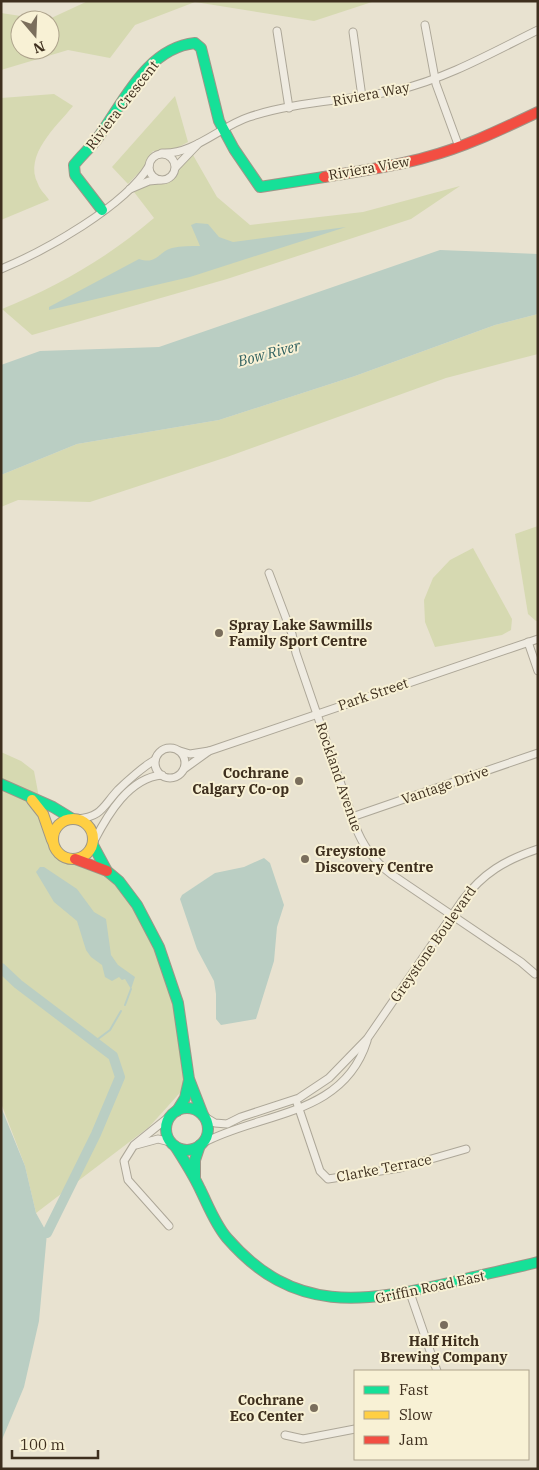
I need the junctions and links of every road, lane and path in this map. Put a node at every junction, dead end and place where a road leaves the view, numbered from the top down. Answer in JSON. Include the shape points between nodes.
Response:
{"nodes":[{"id":1,"x":425,"y":25,"type":"dead end"},
{"id":2,"x":538,"y":30,"type":"edge"},
{"id":3,"x":277,"y":31,"type":"dead end"},
{"id":4,"x":353,"y":32,"type":"dead end"},
{"id":5,"x":435,"y":78,"type":"junction"},
{"id":6,"x":362,"y":96,"type":"junction"},
{"id":7,"x":289,"y":108,"type":"junction"},
{"id":8,"x":538,"y":112,"type":"edge"},
{"id":9,"x":223,"y":129,"type":"junction"},
{"id":10,"x":199,"y":142,"type":"junction"},
{"id":11,"x":459,"y":146,"type":"junction"},
{"id":12,"x":162,"y":153,"type":"junction"},
{"id":13,"x":149,"y":166,"type":"junction"},
{"id":14,"x":176,"y":167,"type":"junction"},
{"id":15,"x":161,"y":180,"type":"junction"},
{"id":16,"x":129,"y":189,"type":"junction"},
{"id":17,"x":102,"y":210,"type":"junction"},
{"id":18,"x":1,"y":269,"type":"edge"},
{"id":19,"x":269,"y":573,"type":"dead end"},
{"id":20,"x":538,"y":639,"type":"edge"},
{"id":21,"x":528,"y":642,"type":"junction"},
{"id":22,"x":538,"y":670,"type":"edge"},
{"id":23,"x":317,"y":714,"type":"junction"},
{"id":24,"x":180,"y":751,"type":"junction"},
{"id":25,"x":209,"y":751,"type":"junction"},
{"id":26,"x":538,"y":753,"type":"edge"},
{"id":27,"x":156,"y":760,"type":"junction"},
{"id":28,"x":184,"y":769,"type":"junction"},
{"id":29,"x":162,"y":775,"type":"junction"},
{"id":30,"x":1,"y":784,"type":"edge"},
{"id":31,"x":25,"y":795,"type":"junction"},
{"id":32,"x":352,"y":817,"type":"junction"},
{"id":33,"x":74,"y":818,"type":"junction"},
{"id":34,"x":53,"y":843,"type":"junction"},
{"id":35,"x":94,"y":843,"type":"junction"},
{"id":36,"x":538,"y":849,"type":"edge"},
{"id":37,"x":75,"y":859,"type":"junction"},
{"id":38,"x":107,"y":872,"type":"junction"},
{"id":39,"x":452,"y":916,"type":"junction"},
{"id":40,"x":536,"y":974,"type":"dead end"},
{"id":41,"x":367,"y":1039,"type":"junction"},
{"id":42,"x":189,"y":1079,"type":"junction"},
{"id":43,"x":296,"y":1100,"type":"junction"},
{"id":44,"x":299,"y":1110,"type":"junction"},
{"id":45,"x":173,"y":1114,"type":"junction"},
{"id":46,"x":204,"y":1116,"type":"junction"},
{"id":47,"x":173,"y":1144,"type":"junction"},
{"id":48,"x":202,"y":1144,"type":"junction"},
{"id":49,"x":134,"y":1145,"type":"junction"},
{"id":50,"x":466,"y":1149,"type":"dead end"},
{"id":51,"x":196,"y":1180,"type":"junction"},
{"id":52,"x":169,"y":1226,"type":"dead end"},
{"id":53,"x":538,"y":1262,"type":"edge"},
{"id":54,"x":410,"y":1293,"type":"junction"},
{"id":55,"x":438,"y":1370,"type":"edge"},
{"id":56,"x":354,"y":1429,"type":"edge"},
{"id":57,"x":284,"y":1435,"type":"dead end"}],
"edges":[{"from":1,"to":5,"type":"street"},
{"from":2,"to":5,"type":"street","name":"Riviera Way"},
{"from":3,"to":7,"type":"street"},
{"from":4,"to":6,"type":"street"},
{"from":5,"to":6,"type":"street","name":"Riviera Way","via":[[401,89]]},
{"from":5,"to":11,"type":"street"},
{"from":6,"to":7,"type":"street","name":"Riviera Way"},
{"from":7,"to":9,"type":"street","name":"Riviera Way","via":[[248,117]]},
{"from":8,"to":11,"type":"main road","name":"Riviera View"},
{"from":9,"to":10,"type":"street","name":"Riviera Way"},
{"from":9,"to":11,"type":"main road","name":"Riviera View","via":[[254,181],[264,187],[392,166]]},
{"from":9,"to":17,"type":"main road","name":"Riviera Crescent","via":[[201,48],[189,43],[166,52],[151,65],[74,165],[75,175]]},
{"from":10,"to":12,"type":"street","name":"Riviera Way","via":[[178,152]]},
{"from":10,"to":14,"type":"street","name":"Riviera Way"},
{"from":12,"to":13,"type":"street","name":"Riviera Way","via":[[152,158]]},
{"from":12,"to":14,"type":"street","via":[[170,156]]},
{"from":13,"to":15,"type":"street","via":[[154,177]]},
{"from":13,"to":16,"type":"street","name":"Riviera Way"},
{"from":14,"to":15,"type":"street","name":"Riviera Way","via":[[173,175]]},
{"from":15,"to":16,"type":"street","name":"Riviera Way"},
{"from":16,"to":17,"type":"street","name":"Riviera Way"},
{"from":17,"to":18,"type":"street","name":"Riviera Way","via":[[61,239]]},
{"from":19,"to":23,"type":"street","name":"Rockland Avenue"},
{"from":20,"to":21,"type":"street","name":"Park Street"},
{"from":21,"to":22,"type":"street"},
{"from":21,"to":23,"type":"street","name":"Park Street"},
{"from":23,"to":25,"type":"street","name":"Park Street"},
{"from":23,"to":32,"type":"street","name":"Rockland Avenue"},
{"from":24,"to":25,"type":"street","name":"Park Street","via":[[190,754]]},
{"from":24,"to":27,"type":"street","via":[[166,748]]},
{"from":24,"to":28,"type":"street","via":[[186,760]]},
{"from":25,"to":28,"type":"street","name":"Park Street"},
{"from":26,"to":32,"type":"street","name":"Vantage Drive"},
{"from":27,"to":29,"type":"street","via":[[156,769]]},
{"from":27,"to":33,"type":"street","via":[[120,788],[98,813]]},
{"from":28,"to":29,"type":"street","via":[[174,778]]},
{"from":29,"to":35,"type":"street","via":[[144,780],[127,794]]},
{"from":30,"to":31,"type":"main road"},
{"from":31,"to":33,"type":"main road"},
{"from":31,"to":34,"type":"main road","via":[[40,809]]},
{"from":32,"to":39,"type":"street","name":"Rockland Avenue","via":[[364,844],[380,864]]},
{"from":33,"to":34,"type":"main road","via":[[59,824]]},
{"from":33,"to":35,"type":"main road","via":[[89,825]]},
{"from":34,"to":37,"type":"main road","via":[[59,853]]},
{"from":35,"to":37,"type":"main road","via":[[87,854]]},
{"from":35,"to":38,"type":"main road"},
{"from":36,"to":39,"type":"street","name":"Greystone Boulevard","via":[[489,871]]},
{"from":37,"to":38,"type":"main road"},
{"from":38,"to":42,"type":"main road","via":[[119,881],[137,905],[166,964],[182,1020]]},
{"from":39,"to":40,"type":"street"},
{"from":39,"to":41,"type":"street","name":"Greystone Boulevard"},
{"from":41,"to":43,"type":"street","name":"Greystone Boulevard","via":[[330,1078]]},
{"from":41,"to":44,"type":"street","name":"Greystone Boulevard","via":[[361,1057],[343,1079]]},
{"from":42,"to":45,"type":"main road","via":[[185,1098]]},
{"from":42,"to":46,"type":"main road"},
{"from":43,"to":44,"type":"street","name":"Clarke Terrace"},
{"from":43,"to":46,"type":"street","name":"Greystone Boulevard","via":[[227,1124],[215,1123]]},
{"from":44,"to":48,"type":"street","name":"Greystone Boulevard","via":[[235,1128]]},
{"from":44,"to":50,"type":"street","name":"Clarke Terrace","via":[[320,1171],[328,1179],[400,1168]]},
{"from":45,"to":46,"type":"main road","via":[[191,1108]]},
{"from":45,"to":47,"type":"main road","via":[[166,1129]]},
{"from":45,"to":49,"type":"street"},
{"from":46,"to":48,"type":"main road","via":[[208,1130]]},
{"from":47,"to":48,"type":"main road","via":[[188,1150]]},
{"from":47,"to":49,"type":"street","via":[[158,1139]]},
{"from":47,"to":51,"type":"main road","name":"Griffin Road East"},
{"from":48,"to":51,"type":"main road","name":"Griffin Road East","via":[[195,1160]]},
{"from":49,"to":52,"type":"street","via":[[126,1155],[125,1174]]},
{"from":51,"to":54,"type":"main road","name":"Griffin Road East","via":[[208,1210],[229,1241],[255,1266],[279,1282],[308,1294],[346,1300]]},
{"from":53,"to":54,"type":"main road","name":"Griffin Road East"},
{"from":54,"to":55,"type":"street"},
{"from":56,"to":57,"type":"street","via":[[303,1439]]}]}
